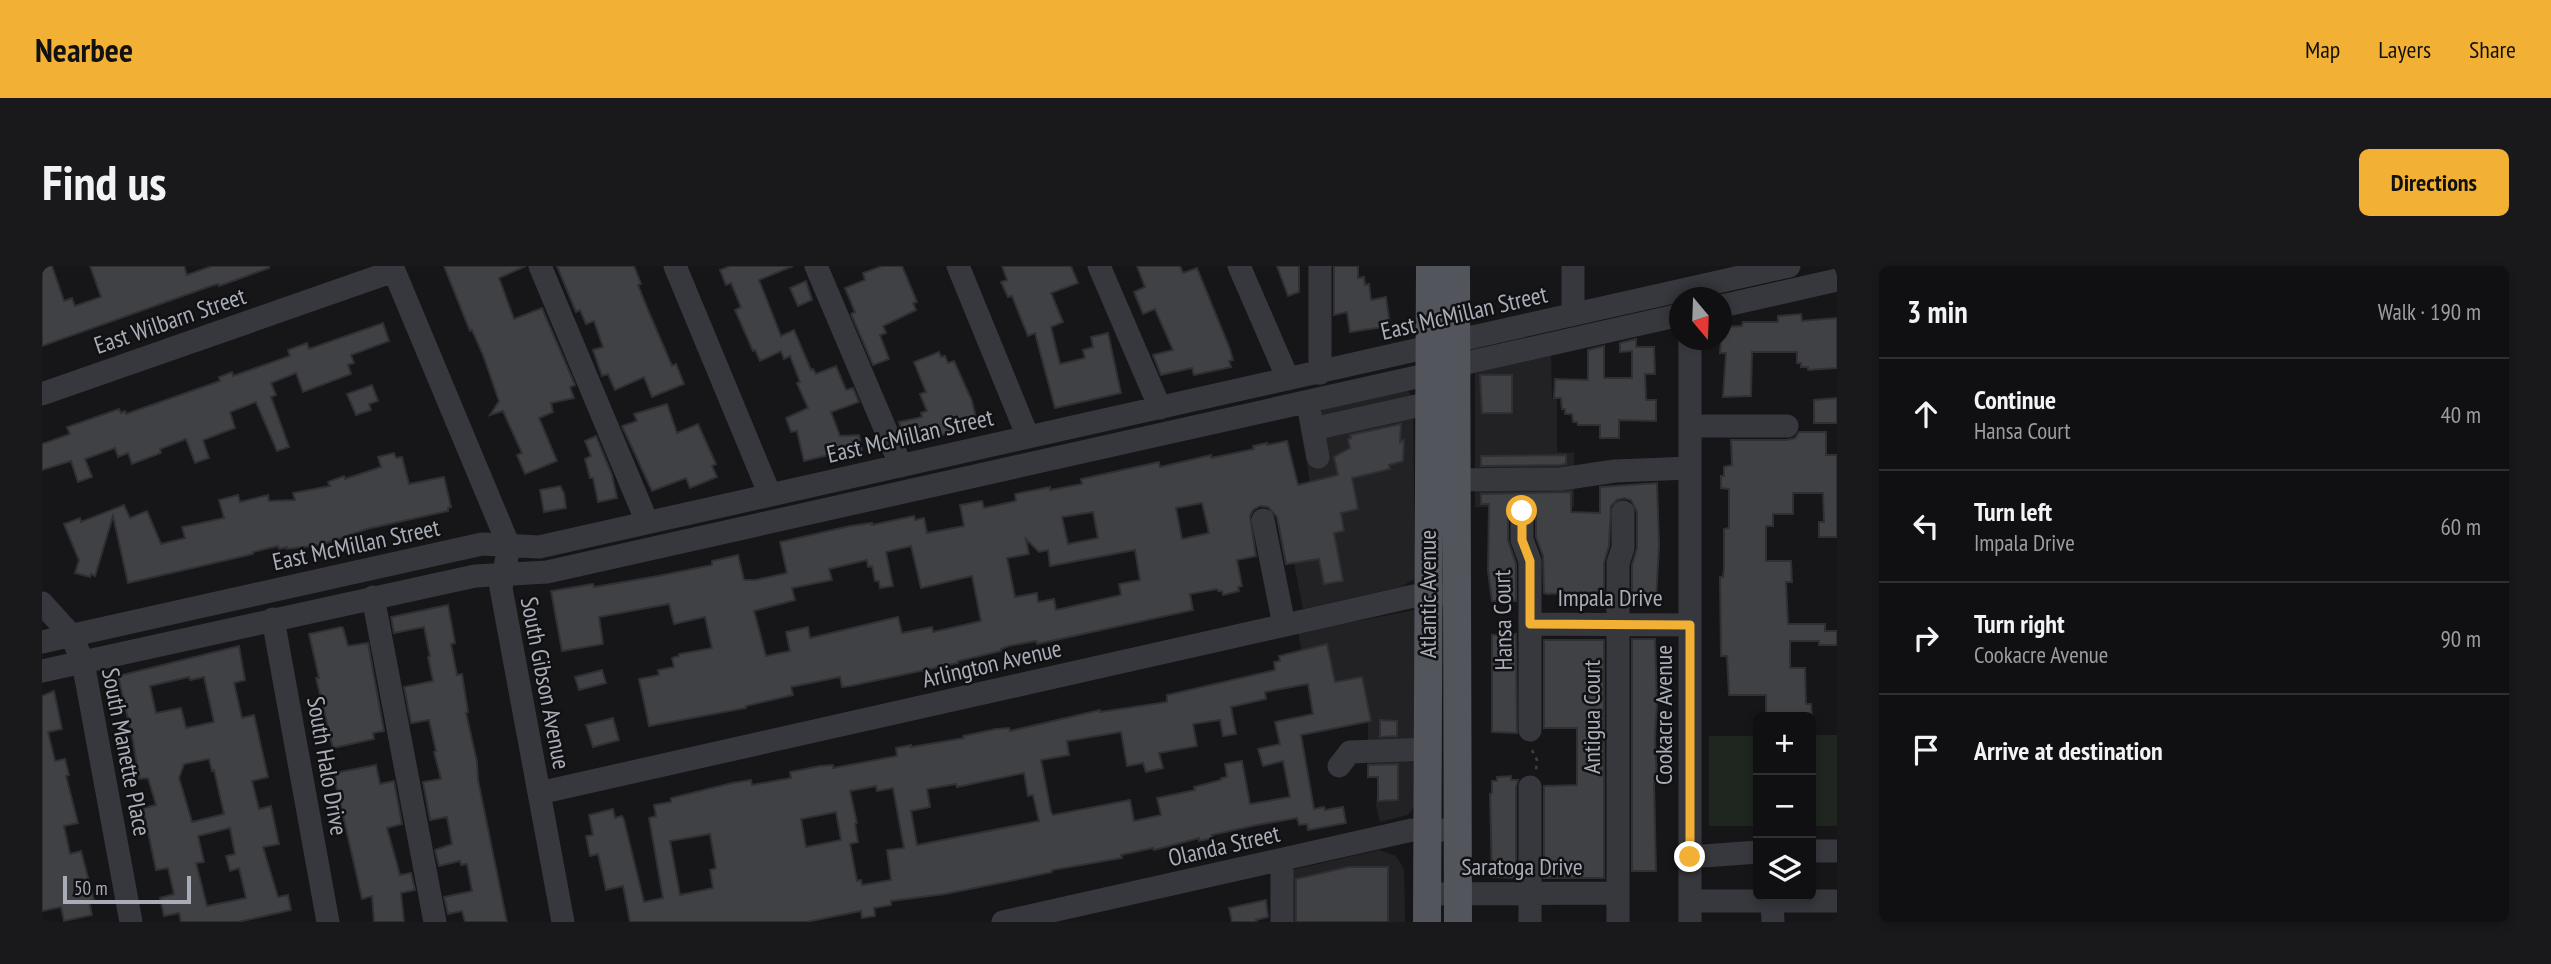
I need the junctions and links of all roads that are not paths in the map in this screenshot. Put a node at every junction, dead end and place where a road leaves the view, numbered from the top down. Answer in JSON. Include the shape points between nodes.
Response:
{"nodes":[{"id":1,"x":540,"y":266,"type":"edge"},
{"id":2,"x":675,"y":266,"type":"edge"},
{"id":3,"x":816,"y":266,"type":"edge"},
{"id":4,"x":958,"y":266,"type":"edge"},
{"id":5,"x":1099,"y":266,"type":"edge"},
{"id":6,"x":1239,"y":266,"type":"edge"},
{"id":7,"x":1320,"y":266,"type":"edge"},
{"id":8,"x":1430,"y":266,"type":"edge"},
{"id":9,"x":1456,"y":266,"type":"edge"},
{"id":10,"x":1573,"y":266,"type":"edge"},
{"id":11,"x":1789,"y":266,"type":"edge"},
{"id":12,"x":393,"y":268,"type":"edge"},
{"id":13,"x":1837,"y":280,"type":"edge"},
{"id":14,"x":1691,"y":284,"type":"edge"},
{"id":15,"x":1732,"y":304,"type":"edge"},
{"id":16,"x":1573,"y":314,"type":"junction"},
{"id":17,"x":1669,"y":317,"type":"edge"},
{"id":18,"x":1690,"y":350,"type":"edge"},
{"id":19,"x":1457,"y":353,"type":"junction"},
{"id":20,"x":1430,"y":360,"type":"junction"},
{"id":21,"x":1320,"y":373,"type":"junction"},
{"id":22,"x":1288,"y":379,"type":"junction"},
{"id":23,"x":42,"y":394,"type":"edge"},
{"id":24,"x":1307,"y":401,"type":"junction"},
{"id":25,"x":1430,"y":403,"type":"junction"},
{"id":26,"x":1160,"y":408,"type":"junction"},
{"id":27,"x":1690,"y":426,"type":"junction"},
{"id":28,"x":1787,"y":426,"type":"dead end"},
{"id":29,"x":1313,"y":429,"type":"junction"},
{"id":30,"x":1028,"y":436,"type":"junction"},
{"id":31,"x":1318,"y":457,"type":"dead end"},
{"id":32,"x":901,"y":466,"type":"junction"},
{"id":33,"x":1690,"y":468,"type":"junction"},
{"id":34,"x":1457,"y":480,"type":"junction"},
{"id":35,"x":770,"y":495,"type":"junction"},
{"id":36,"x":1522,"y":511,"type":"dead end"},
{"id":37,"x":1623,"y":512,"type":"dead end"},
{"id":38,"x":1263,"y":520,"type":"dead end"},
{"id":39,"x":647,"y":522,"type":"junction"},
{"id":40,"x":509,"y":546,"type":"junction"},
{"id":41,"x":504,"y":574,"type":"junction"},
{"id":42,"x":1428,"y":595,"type":"junction"},
{"id":43,"x":1457,"y":595,"type":"junction"},
{"id":44,"x":373,"y":597,"type":"junction"},
{"id":45,"x":42,"y":603,"type":"edge"},
{"id":46,"x":273,"y":619,"type":"junction"},
{"id":47,"x":1530,"y":624,"type":"junction"},
{"id":48,"x":1618,"y":624,"type":"junction"},
{"id":49,"x":1284,"y":625,"type":"junction"},
{"id":50,"x":1690,"y":625,"type":"junction"},
{"id":51,"x":71,"y":635,"type":"junction"},
{"id":52,"x":42,"y":642,"type":"edge"},
{"id":53,"x":83,"y":662,"type":"junction"},
{"id":54,"x":42,"y":671,"type":"edge"},
{"id":55,"x":1530,"y":730,"type":"road end"},
{"id":56,"x":1427,"y":749,"type":"junction"},
{"id":57,"x":1339,"y":766,"type":"dead end"},
{"id":58,"x":1530,"y":787,"type":"road end"},
{"id":59,"x":539,"y":793,"type":"junction"},
{"id":60,"x":1427,"y":830,"type":"junction"},
{"id":61,"x":1458,"y":830,"type":"junction"},
{"id":62,"x":1816,"y":851,"type":"edge"},
{"id":63,"x":1837,"y":851,"type":"edge"},
{"id":64,"x":1753,"y":852,"type":"edge"},
{"id":65,"x":1690,"y":857,"type":"junction"},
{"id":66,"x":1282,"y":860,"type":"junction"},
{"id":67,"x":1531,"y":893,"type":"junction"},
{"id":68,"x":1618,"y":893,"type":"junction"},
{"id":69,"x":1427,"y":894,"type":"junction"},
{"id":70,"x":1458,"y":894,"type":"junction"},
{"id":71,"x":1837,"y":901,"type":"edge"},
{"id":72,"x":1770,"y":905,"type":"edge"},
{"id":73,"x":1690,"y":911,"type":"edge"},
{"id":74,"x":1732,"y":911,"type":"edge"},
{"id":75,"x":1070,"y":915,"type":"edge"},
{"id":76,"x":131,"y":922,"type":"edge"},
{"id":77,"x":328,"y":922,"type":"edge"},
{"id":78,"x":435,"y":922,"type":"edge"},
{"id":79,"x":563,"y":922,"type":"edge"},
{"id":80,"x":1003,"y":922,"type":"edge"},
{"id":81,"x":1282,"y":922,"type":"edge"},
{"id":82,"x":1427,"y":922,"type":"edge"},
{"id":83,"x":1458,"y":922,"type":"edge"},
{"id":84,"x":1531,"y":922,"type":"edge"},
{"id":85,"x":1618,"y":922,"type":"edge"}],
"edges":[{"from":1,"to":39,"type":"street"},
{"from":2,"to":35,"type":"street"},
{"from":3,"to":32,"type":"street"},
{"from":4,"to":30,"type":"street"},
{"from":5,"to":26,"type":"street"},
{"from":6,"to":22,"type":"street"},
{"from":7,"to":21,"type":"street"},
{"from":8,"to":20,"type":"main road","name":"Atlantic Avenue"},
{"from":9,"to":19,"type":"main road","name":"Atlantic Avenue"},
{"from":10,"to":16,"type":"street"},
{"from":11,"to":14,"type":"street","name":"East McMillan Street"},
{"from":12,"to":23,"type":"street","name":"East Wilbarn Street"},
{"from":12,"to":40,"type":"street"},
{"from":13,"to":15,"type":"street"},
{"from":14,"to":16,"type":"street","name":"East McMillan Street"},
{"from":16,"to":19,"type":"street","name":"East McMillan Street"},
{"from":17,"to":19,"type":"street","name":"East McMillan Street"},
{"from":18,"to":27,"type":"street","name":"Cookacre Avenue"},
{"from":19,"to":20,"type":"street","name":"East McMillan Street"},
{"from":19,"to":34,"type":"main road","name":"Atlantic Avenue"},
{"from":20,"to":21,"type":"street","name":"East McMillan Street"},
{"from":20,"to":24,"type":"street","name":"East McMillan Street"},
{"from":20,"to":25,"type":"main road","name":"Atlantic Avenue"},
{"from":21,"to":22,"type":"street","name":"East McMillan Street"},
{"from":22,"to":26,"type":"street","name":"East McMillan Street"},
{"from":24,"to":29,"type":"street"},
{"from":24,"to":41,"type":"street","name":"East McMillan Street","via":[[547,572]]},
{"from":25,"to":29,"type":"street"},
{"from":25,"to":42,"type":"main road","name":"Atlantic Avenue"},
{"from":26,"to":30,"type":"street","name":"East McMillan Street"},
{"from":27,"to":28,"type":"street"},
{"from":27,"to":33,"type":"street","name":"Cookacre Avenue"},
{"from":29,"to":31,"type":"street"},
{"from":30,"to":32,"type":"street","name":"East McMillan Street"},
{"from":32,"to":35,"type":"street","name":"East McMillan Street"},
{"from":33,"to":34,"type":"street","via":[[1561,479]]},
{"from":33,"to":50,"type":"street","name":"Cookacre Avenue"},
{"from":34,"to":43,"type":"main road","name":"Atlantic Avenue"},
{"from":35,"to":39,"type":"street","name":"East McMillan Street"},
{"from":36,"to":47,"type":"street","name":"Hansa Court","via":[[1522,540],[1530,561]]},
{"from":37,"to":48,"type":"street","name":"Antigua Court"},
{"from":38,"to":49,"type":"street"},
{"from":39,"to":40,"type":"street","name":"East McMillan Street","via":[[539,547]]},
{"from":40,"to":41,"type":"street","name":"South Gibson Avenue"},
{"from":40,"to":51,"type":"street","name":"East McMillan Street","via":[[482,544]]},
{"from":41,"to":44,"type":"street","name":"East McMillan Street"},
{"from":41,"to":59,"type":"street","name":"South Gibson Avenue","via":[[501,588]]},
{"from":42,"to":43,"type":"street","name":"Arlington Avenue"},
{"from":42,"to":49,"type":"street","name":"Arlington Avenue"},
{"from":42,"to":56,"type":"main road","name":"Atlantic Avenue"},
{"from":43,"to":61,"type":"main road","name":"Atlantic Avenue"},
{"from":44,"to":46,"type":"street","name":"East McMillan Street"},
{"from":44,"to":78,"type":"street"},
{"from":45,"to":51,"type":"street","name":"South Manette Place"},
{"from":46,"to":53,"type":"street","name":"East McMillan Street"},
{"from":46,"to":77,"type":"street","name":"South Halo Drive"},
{"from":47,"to":48,"type":"street","name":"Impala Drive"},
{"from":47,"to":55,"type":"street","name":"Hansa Court"},
{"from":48,"to":50,"type":"street","name":"Impala Drive"},
{"from":48,"to":68,"type":"street","name":"Antigua Court"},
{"from":49,"to":59,"type":"street","name":"Arlington Avenue"},
{"from":50,"to":65,"type":"street","name":"Cookacre Avenue"},
{"from":51,"to":52,"type":"street","name":"East McMillan Street"},
{"from":51,"to":53,"type":"street","name":"South Manette Place"},
{"from":53,"to":54,"type":"street","name":"East McMillan Street"},
{"from":53,"to":76,"type":"street","name":"South Manette Place"},
{"from":56,"to":57,"type":"street","via":[[1350,752]]},
{"from":56,"to":60,"type":"main road","name":"Atlantic Avenue"},
{"from":58,"to":67,"type":"street"},
{"from":59,"to":79,"type":"street","name":"South Gibson Avenue"},
{"from":60,"to":61,"type":"street","name":"Olanda Street"},
{"from":60,"to":66,"type":"street","name":"Olanda Street"},
{"from":60,"to":69,"type":"main road","name":"Atlantic Avenue"},
{"from":61,"to":70,"type":"main road","name":"Atlantic Avenue"},
{"from":62,"to":63,"type":"street"},
{"from":64,"to":65,"type":"street"},
{"from":65,"to":73,"type":"street","name":"Cookacre Avenue"},
{"from":66,"to":75,"type":"street","name":"Olanda Street"},
{"from":66,"to":81,"type":"street"},
{"from":67,"to":68,"type":"street","name":"Saratoga Drive"},
{"from":67,"to":70,"type":"street","name":"Saratoga Drive"},
{"from":67,"to":84,"type":"street"},
{"from":68,"to":85,"type":"street","name":"Antigua Court"},
{"from":69,"to":70,"type":"street","name":"Saratoga Drive"},
{"from":69,"to":82,"type":"main road","name":"Atlantic Avenue"},
{"from":70,"to":83,"type":"main road","name":"Atlantic Avenue"},
{"from":71,"to":72,"type":"street"},
{"from":72,"to":74,"type":"street"},
{"from":73,"to":74,"type":"street"},
{"from":75,"to":80,"type":"street","name":"Olanda Street"}]}
